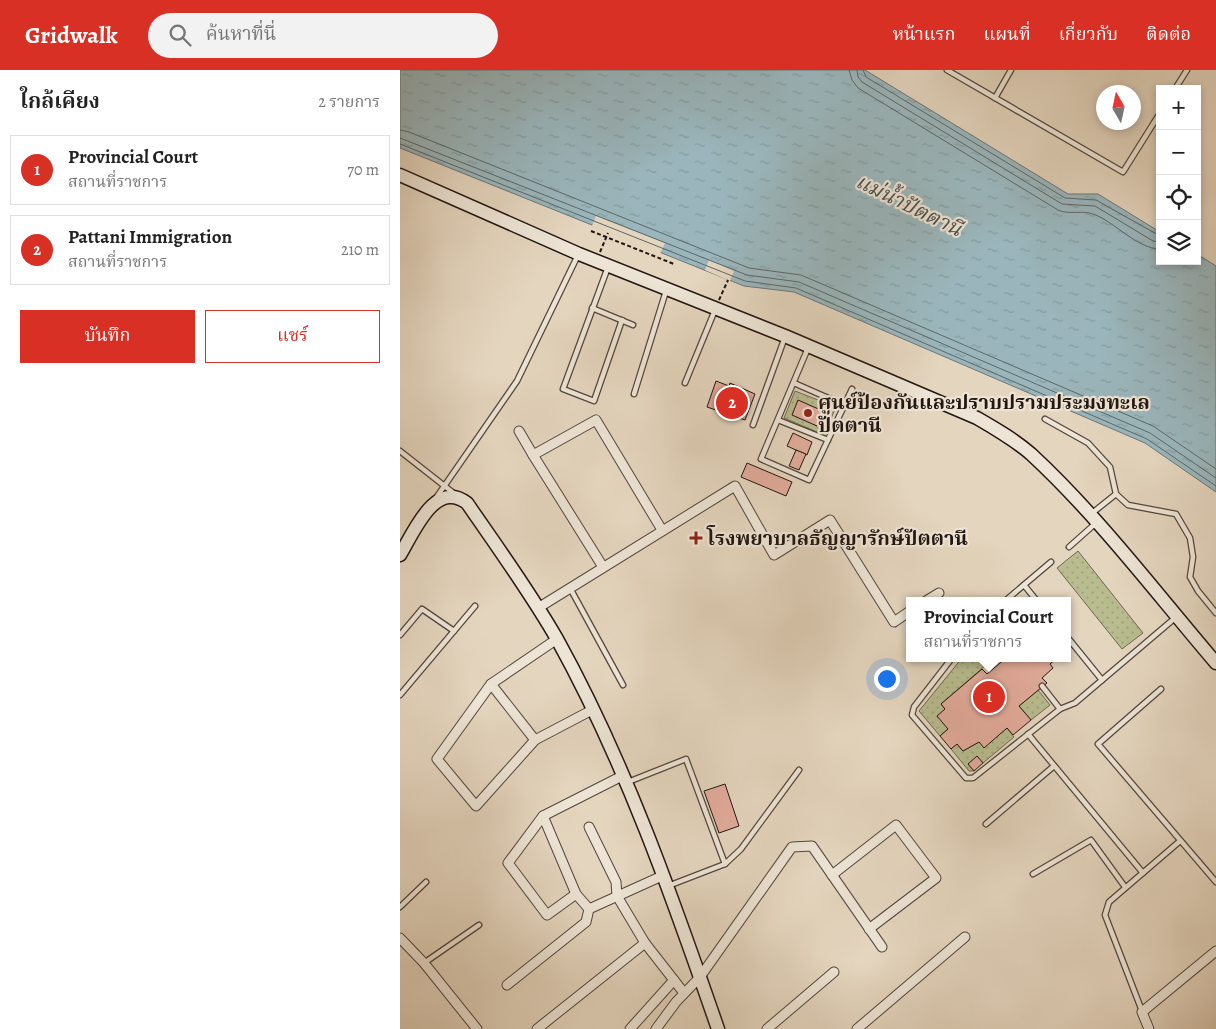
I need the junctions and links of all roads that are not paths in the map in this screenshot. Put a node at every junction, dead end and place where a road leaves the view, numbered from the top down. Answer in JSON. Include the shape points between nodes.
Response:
{"nodes":[{"id":1,"x":947,"y":70,"type":"edge"},
{"id":2,"x":1011,"y":70,"type":"edge"},
{"id":3,"x":1187,"y":70,"type":"edge"},
{"id":4,"x":1178,"y":85,"type":"edge"},
{"id":5,"x":995,"y":98,"type":"junction"},
{"id":6,"x":1156,"y":119,"type":"edge"},
{"id":7,"x":400,"y":175,"type":"edge"},
{"id":8,"x":579,"y":254,"type":"junction"},
{"id":9,"x":602,"y":263,"type":"junction"},
{"id":10,"x":667,"y":290,"type":"junction"},
{"id":11,"x":592,"y":308,"type":"junction"},
{"id":12,"x":716,"y":309,"type":"junction"},
{"id":13,"x":622,"y":320,"type":"junction"},
{"id":14,"x":633,"y":325,"type":"dead end"},
{"id":15,"x":785,"y":336,"type":"junction"},
{"id":16,"x":809,"y":346,"type":"junction"},
{"id":17,"x":794,"y":382,"type":"junction"},
{"id":18,"x":685,"y":383,"type":"dead end"},
{"id":19,"x":852,"y":389,"type":"dead end"},
{"id":20,"x":634,"y":394,"type":"dead end"},
{"id":21,"x":844,"y":405,"type":"junction"},
{"id":22,"x":1045,"y":418,"type":"dead end"},
{"id":23,"x":778,"y":420,"type":"junction"},
{"id":24,"x":753,"y":425,"type":"dead end"},
{"id":25,"x":519,"y":430,"type":"dead end"},
{"id":26,"x":828,"y":440,"type":"junction"},
{"id":27,"x":400,"y":451,"type":"edge"},
{"id":28,"x":533,"y":455,"type":"junction"},
{"id":29,"x":445,"y":484,"type":"junction"},
{"id":30,"x":1116,"y":494,"type":"junction"},
{"id":31,"x":461,"y":499,"type":"junction"},
{"id":32,"x":433,"y":504,"type":"junction"},
{"id":33,"x":1092,"y":520,"type":"junction"},
{"id":34,"x":662,"y":530,"type":"junction"},
{"id":35,"x":1069,"y":547,"type":"dead end"},
{"id":36,"x":400,"y":555,"type":"edge"},
{"id":37,"x":1051,"y":562,"type":"dead end"},
{"id":38,"x":603,"y":567,"type":"junction"},
{"id":39,"x":1024,"y":585,"type":"junction"},
{"id":40,"x":570,"y":588,"type":"junction"},
{"id":41,"x":939,"y":593,"type":"dead end"},
{"id":42,"x":932,"y":597,"type":"edge"},
{"id":43,"x":1010,"y":597,"type":"edge"},
{"id":44,"x":1033,"y":597,"type":"edge"},
{"id":45,"x":475,"y":606,"type":"dead end"},
{"id":46,"x":538,"y":608,"type":"junction"},
{"id":47,"x":1216,"y":613,"type":"edge"},
{"id":48,"x":906,"y":614,"type":"edge"},
{"id":49,"x":1176,"y":617,"type":"junction"},
{"id":50,"x":454,"y":631,"type":"junction"},
{"id":51,"x":400,"y":635,"type":"edge"},
{"id":52,"x":557,"y":639,"type":"junction"},
{"id":53,"x":1071,"y":642,"type":"edge"},
{"id":54,"x":949,"y":662,"type":"edge"},
{"id":55,"x":1216,"y":663,"type":"edge"},
{"id":56,"x":1102,"y":680,"type":"junction"},
{"id":57,"x":491,"y":684,"type":"junction"},
{"id":58,"x":623,"y":685,"type":"dead end"},
{"id":59,"x":1042,"y":686,"type":"dead end"},
{"id":60,"x":1161,"y":689,"type":"dead end"},
{"id":61,"x":400,"y":695,"type":"edge"},
{"id":62,"x":1060,"y":709,"type":"junction"},
{"id":63,"x":592,"y":710,"type":"junction"},
{"id":64,"x":1028,"y":734,"type":"junction"},
{"id":65,"x":535,"y":740,"type":"junction"},
{"id":66,"x":1054,"y":766,"type":"junction"},
{"id":67,"x":799,"y":770,"type":"dead end"},
{"id":68,"x":626,"y":778,"type":"junction"},
{"id":69,"x":543,"y":816,"type":"junction"},
{"id":70,"x":986,"y":824,"type":"dead end"},
{"id":71,"x":589,"y":826,"type":"dead end"},
{"id":72,"x":1180,"y":841,"type":"junction"},
{"id":73,"x":725,"y":864,"type":"junction"},
{"id":74,"x":1143,"y":873,"type":"junction"},
{"id":75,"x":1033,"y":874,"type":"dead end"},
{"id":76,"x":832,"y":875,"type":"junction"},
{"id":77,"x":664,"y":881,"type":"junction"},
{"id":78,"x":426,"y":882,"type":"dead end"},
{"id":79,"x":1216,"y":882,"type":"edge"},
{"id":80,"x":1125,"y":887,"type":"junction"},
{"id":81,"x":576,"y":894,"type":"junction"},
{"id":82,"x":617,"y":896,"type":"junction"},
{"id":83,"x":400,"y":907,"type":"edge"},
{"id":84,"x":589,"y":909,"type":"junction"},
{"id":85,"x":479,"y":925,"type":"dead end"},
{"id":86,"x":869,"y":928,"type":"junction"},
{"id":87,"x":965,"y":937,"type":"dead end"},
{"id":88,"x":400,"y":938,"type":"edge"},
{"id":89,"x":645,"y":943,"type":"junction"},
{"id":90,"x":882,"y":947,"type":"dead end"},
{"id":91,"x":1216,"y":951,"type":"edge"},
{"id":92,"x":424,"y":963,"type":"junction"},
{"id":93,"x":834,"y":972,"type":"dead end"},
{"id":94,"x":700,"y":977,"type":"junction"},
{"id":95,"x":674,"y":980,"type":"junction"},
{"id":96,"x":507,"y":984,"type":"dead end"},
{"id":97,"x":684,"y":993,"type":"junction"},
{"id":98,"x":1142,"y":1012,"type":"junction"},
{"id":99,"x":477,"y":1029,"type":"edge"},
{"id":100,"x":537,"y":1029,"type":"edge"},
{"id":101,"x":630,"y":1029,"type":"edge"},
{"id":102,"x":656,"y":1029,"type":"edge"},
{"id":103,"x":718,"y":1029,"type":"edge"},
{"id":104,"x":767,"y":1029,"type":"edge"},
{"id":105,"x":857,"y":1029,"type":"edge"},
{"id":106,"x":1149,"y":1029,"type":"edge"}],
"edges":[{"from":1,"to":5,"type":"lane"},
{"from":2,"to":5,"type":"lane"},
{"from":3,"to":4,"type":"lane"},
{"from":5,"to":6,"type":"lane","via":[[1122,172]]},
{"from":7,"to":8,"type":"street"},
{"from":8,"to":9,"type":"street"},
{"from":8,"to":29,"type":"lane","via":[[517,381]]},
{"from":9,"to":10,"type":"street"},
{"from":9,"to":11,"type":"lane"},
{"from":10,"to":12,"type":"street"},
{"from":10,"to":20,"type":"lane"},
{"from":11,"to":13,"type":"lane"},
{"from":11,"to":13,"type":"lane","via":[[563,389],[570,392],[594,401]]},
{"from":12,"to":15,"type":"street"},
{"from":12,"to":18,"type":"lane"},
{"from":13,"to":14,"type":"lane"},
{"from":15,"to":16,"type":"street"},
{"from":15,"to":24,"type":"lane"},
{"from":16,"to":17,"type":"lane"},
{"from":16,"to":33,"type":"street","via":[[954,407],[999,431],[1030,454]]},
{"from":17,"to":21,"type":"lane"},
{"from":17,"to":23,"type":"lane"},
{"from":19,"to":21,"type":"lane"},
{"from":21,"to":26,"type":"lane"},
{"from":22,"to":30,"type":"lane","via":[[1088,443],[1110,467]]},
{"from":23,"to":26,"type":"lane"},
{"from":23,"to":26,"type":"lane","via":[[761,458],[809,480]]},
{"from":25,"to":28,"type":"street"},
{"from":27,"to":29,"type":"lane"},
{"from":28,"to":34,"type":"street","via":[[596,420]]},
{"from":28,"to":38,"type":"street"},
{"from":29,"to":31,"type":"lane"},
{"from":29,"to":32,"type":"lane"},
{"from":30,"to":33,"type":"lane"},
{"from":30,"to":47,"type":"lane","via":[[1128,504],[1176,514],[1190,538],[1193,557],[1190,577]]},
{"from":31,"to":32,"type":"street","via":[[446,496]]},
{"from":31,"to":46,"type":"street","via":[[467,503]]},
{"from":32,"to":36,"type":"street"},
{"from":33,"to":35,"type":"lane"},
{"from":33,"to":49,"type":"street"},
{"from":34,"to":38,"type":"street"},
{"from":34,"to":48,"type":"street","via":[[735,486],[774,555],[830,520],[894,622]]},
{"from":37,"to":39,"type":"lane"},
{"from":38,"to":40,"type":"street"},
{"from":39,"to":43,"type":"lane"},
{"from":39,"to":44,"type":"lane"},
{"from":40,"to":46,"type":"street"},
{"from":40,"to":58,"type":"lane"},
{"from":41,"to":42,"type":"street"},
{"from":45,"to":50,"type":"lane"},
{"from":46,"to":52,"type":"street"},
{"from":49,"to":55,"type":"street"},
{"from":49,"to":56,"type":"lane"},
{"from":50,"to":51,"type":"lane","via":[[422,609]]},
{"from":50,"to":61,"type":"lane"},
{"from":52,"to":57,"type":"street"},
{"from":52,"to":63,"type":"street"},
{"from":53,"to":56,"type":"lane"},
{"from":54,"to":64,"type":"lane","via":[[914,707],[912,715],[966,778],[981,773]]},
{"from":56,"to":62,"type":"lane","via":[[1075,703]]},
{"from":57,"to":65,"type":"street"},
{"from":57,"to":65,"type":"street","via":[[437,759],[476,806]]},
{"from":59,"to":62,"type":"lane"},
{"from":60,"to":72,"type":"lane","via":[[1098,744]]},
{"from":62,"to":64,"type":"lane"},
{"from":63,"to":65,"type":"street"},
{"from":63,"to":68,"type":"street"},
{"from":64,"to":66,"type":"lane"},
{"from":66,"to":70,"type":"lane"},
{"from":66,"to":74,"type":"lane"},
{"from":67,"to":73,"type":"lane","via":[[741,849]]},
{"from":68,"to":69,"type":"street"},
{"from":68,"to":73,"type":"lane","via":[[686,759]]},
{"from":68,"to":77,"type":"street"},
{"from":69,"to":81,"type":"street"},
{"from":69,"to":81,"type":"street","via":[[508,863],[547,915]]},
{"from":71,"to":82,"type":"street","via":[[616,882]]},
{"from":72,"to":74,"type":"lane"},
{"from":72,"to":79,"type":"lane"},
{"from":73,"to":77,"type":"lane"},
{"from":74,"to":80,"type":"lane"},
{"from":75,"to":80,"type":"lane","via":[[1091,840]]},
{"from":76,"to":86,"type":"street"},
{"from":76,"to":86,"type":"street","via":[[896,825],[936,878]]},
{"from":76,"to":94,"type":"street","via":[[812,846],[792,847]]},
{"from":77,"to":82,"type":"street"},
{"from":77,"to":94,"type":"street"},
{"from":78,"to":83,"type":"lane"},
{"from":80,"to":98,"type":"lane","via":[[1109,902],[1105,915]]},
{"from":81,"to":84,"type":"street"},
{"from":82,"to":84,"type":"street"},
{"from":82,"to":89,"type":"street"},
{"from":84,"to":96,"type":"street","via":[[586,922]]},
{"from":85,"to":92,"type":"lane"},
{"from":86,"to":90,"type":"street"},
{"from":87,"to":105,"type":"street"},
{"from":88,"to":92,"type":"street"},
{"from":89,"to":95,"type":"street"},
{"from":89,"to":100,"type":"street"},
{"from":91,"to":98,"type":"street"},
{"from":92,"to":99,"type":"street"},
{"from":93,"to":104,"type":"street"},
{"from":94,"to":97,"type":"street"},
{"from":94,"to":103,"type":"street"},
{"from":95,"to":97,"type":"street"},
{"from":95,"to":101,"type":"street"},
{"from":97,"to":102,"type":"street"},
{"from":98,"to":106,"type":"street"}]}
